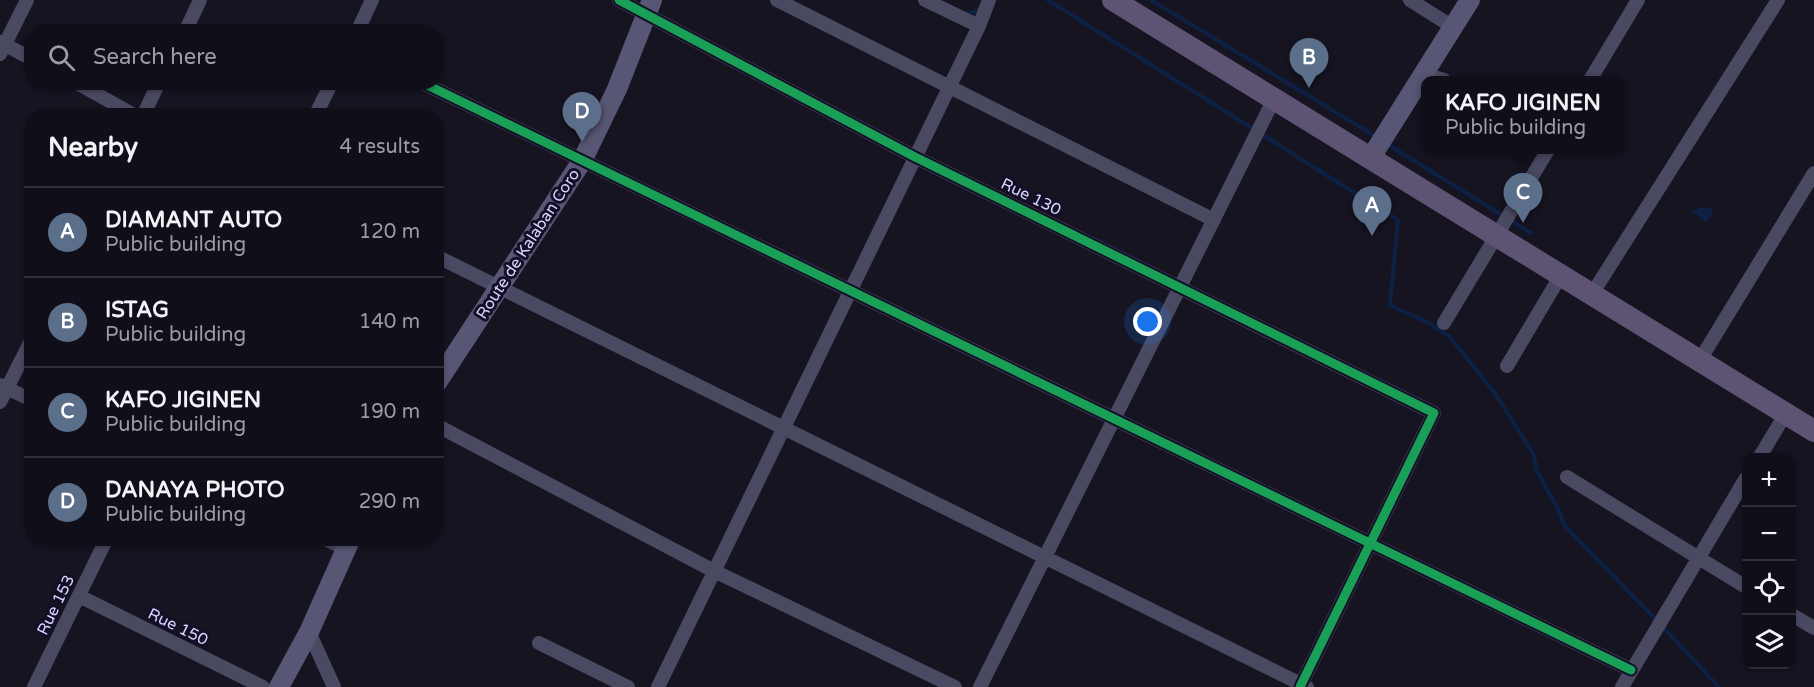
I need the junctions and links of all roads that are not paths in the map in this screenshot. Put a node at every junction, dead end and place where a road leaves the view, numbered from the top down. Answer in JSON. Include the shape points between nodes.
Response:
{"nodes":[{"id":1,"x":27,"y":0,"type":"edge"},
{"id":2,"x":200,"y":0,"type":"edge"},
{"id":3,"x":372,"y":0,"type":"edge"},
{"id":4,"x":619,"y":0,"type":"edge"},
{"id":5,"x":777,"y":0,"type":"edge"},
{"id":6,"x":925,"y":0,"type":"edge"},
{"id":7,"x":989,"y":0,"type":"edge"},
{"id":8,"x":1113,"y":0,"type":"edge"},
{"id":9,"x":1410,"y":0,"type":"edge"},
{"id":10,"x":1470,"y":0,"type":"edge"},
{"id":11,"x":1638,"y":0,"type":"edge"},
{"id":12,"x":1778,"y":0,"type":"edge"},
{"id":13,"x":649,"y":8,"type":"edge"},
{"id":14,"x":189,"y":24,"type":"edge"},
{"id":15,"x":361,"y":24,"type":"edge"},
{"id":16,"x":979,"y":26,"type":"junction"},
{"id":17,"x":1453,"y":27,"type":"junction"},
{"id":18,"x":2,"y":47,"type":"edge"},
{"id":19,"x":24,"y":56,"type":"edge"},
{"id":20,"x":1424,"y":74,"type":"joint"},
{"id":21,"x":1430,"y":76,"type":"edge"},
{"id":22,"x":1593,"y":76,"type":"edge"},
{"id":23,"x":1421,"y":79,"type":"edge"},
{"id":24,"x":949,"y":88,"type":"junction"},
{"id":25,"x":89,"y":90,"type":"edge"},
{"id":26,"x":155,"y":90,"type":"edge"},
{"id":27,"x":328,"y":90,"type":"edge"},
{"id":28,"x":437,"y":90,"type":"edge"},
{"id":29,"x":1274,"y":99,"type":"junction"},
{"id":30,"x":122,"y":108,"type":"edge"},
{"id":31,"x":147,"y":108,"type":"edge"},
{"id":32,"x":319,"y":108,"type":"edge"},
{"id":33,"x":1546,"y":154,"type":"edge"},
{"id":34,"x":915,"y":157,"type":"junction"},
{"id":35,"x":1370,"y":159,"type":"junction"},
{"id":36,"x":582,"y":161,"type":"junction"},
{"id":37,"x":1814,"y":173,"type":"edge"},
{"id":38,"x":1214,"y":220,"type":"junction"},
{"id":39,"x":1497,"y":236,"type":"junction"},
{"id":40,"x":444,"y":260,"type":"edge"},
{"id":41,"x":1561,"y":275,"type":"junction"},
{"id":42,"x":500,"y":287,"type":"junction"},
{"id":43,"x":1180,"y":287,"type":"junction"},
{"id":44,"x":851,"y":291,"type":"junction"},
{"id":45,"x":1592,"y":294,"type":"junction"},
{"id":46,"x":1444,"y":323,"type":"dead end"},
{"id":47,"x":24,"y":352,"type":"edge"},
{"id":48,"x":1700,"y":360,"type":"junction"},
{"id":49,"x":1507,"y":366,"type":"dead end"},
{"id":50,"x":444,"y":372,"type":"edge"},
{"id":51,"x":3,"y":387,"type":"edge"},
{"id":52,"x":24,"y":396,"type":"edge"},
{"id":53,"x":0,"y":402,"type":"edge"},
{"id":54,"x":1786,"y":413,"type":"junction"},
{"id":55,"x":1114,"y":419,"type":"junction"},
{"id":56,"x":784,"y":428,"type":"junction"},
{"id":57,"x":444,"y":429,"type":"edge"},
{"id":58,"x":1814,"y":430,"type":"edge"},
{"id":59,"x":1762,"y":453,"type":"edge"},
{"id":60,"x":1567,"y":477,"type":"dead end"},
{"id":61,"x":1742,"y":485,"type":"edge"},
{"id":62,"x":1370,"y":543,"type":"junction"},
{"id":63,"x":103,"y":546,"type":"edge"},
{"id":64,"x":347,"y":546,"type":"edge"},
{"id":65,"x":1045,"y":557,"type":"junction"},
{"id":66,"x":1698,"y":558,"type":"junction"},
{"id":67,"x":714,"y":572,"type":"junction"},
{"id":68,"x":1742,"y":585,"type":"edge"},
{"id":69,"x":79,"y":596,"type":"junction"},
{"id":70,"x":1796,"y":618,"type":"edge"},
{"id":71,"x":1814,"y":628,"type":"edge"},
{"id":72,"x":309,"y":632,"type":"junction"},
{"id":73,"x":539,"y":643,"type":"dead end"},
{"id":74,"x":1631,"y":670,"type":"junction"},
{"id":75,"x":1303,"y":686,"type":"edge"},
{"id":76,"x":34,"y":687,"type":"edge"},
{"id":77,"x":263,"y":687,"type":"edge"},
{"id":78,"x":279,"y":687,"type":"edge"},
{"id":79,"x":334,"y":687,"type":"edge"},
{"id":80,"x":628,"y":687,"type":"edge"},
{"id":81,"x":658,"y":687,"type":"edge"},
{"id":82,"x":955,"y":687,"type":"edge"},
{"id":83,"x":980,"y":687,"type":"edge"},
{"id":84,"x":1622,"y":687,"type":"edge"}],
"edges":[{"from":1,"to":18,"type":"street"},
{"from":2,"to":14,"type":"street"},
{"from":3,"to":15,"type":"street"},
{"from":4,"to":13,"type":"street","name":"Rue 130"},
{"from":5,"to":24,"type":"street"},
{"from":6,"to":16,"type":"street"},
{"from":7,"to":16,"type":"street"},
{"from":8,"to":29,"type":"main road"},
{"from":9,"to":17,"type":"street"},
{"from":10,"to":17,"type":"main road"},
{"from":11,"to":22,"type":"street"},
{"from":12,"to":45,"type":"street"},
{"from":13,"to":34,"type":"street","name":"Rue 130"},
{"from":13,"to":36,"type":"main road","name":"Route de Kalaban Coro","via":[[617,89]]},
{"from":16,"to":24,"type":"street"},
{"from":17,"to":20,"type":"main road"},
{"from":18,"to":19,"type":"street"},
{"from":20,"to":21,"type":"street"},
{"from":23,"to":35,"type":"main road"},
{"from":24,"to":34,"type":"street"},
{"from":24,"to":38,"type":"street"},
{"from":25,"to":30,"type":"street"},
{"from":26,"to":31,"type":"street"},
{"from":27,"to":32,"type":"street"},
{"from":28,"to":36,"type":"street"},
{"from":29,"to":35,"type":"main road"},
{"from":29,"to":38,"type":"street"},
{"from":33,"to":39,"type":"street"},
{"from":34,"to":43,"type":"street","name":"Rue 130"},
{"from":34,"to":44,"type":"street"},
{"from":35,"to":39,"type":"main road"},
{"from":36,"to":42,"type":"main road","name":"Route de Kalaban Coro"},
{"from":36,"to":44,"type":"street"},
{"from":37,"to":48,"type":"street"},
{"from":38,"to":43,"type":"street"},
{"from":39,"to":41,"type":"main road"},
{"from":39,"to":46,"type":"street"},
{"from":40,"to":42,"type":"street"},
{"from":41,"to":45,"type":"main road"},
{"from":41,"to":49,"type":"street"},
{"from":42,"to":50,"type":"main road","name":"Route de Kalaban Coro"},
{"from":42,"to":56,"type":"street"},
{"from":43,"to":55,"type":"street"},
{"from":43,"to":62,"type":"street","name":"Rue 130","via":[[1434,413]]},
{"from":44,"to":55,"type":"street"},
{"from":44,"to":56,"type":"street"},
{"from":45,"to":48,"type":"main road"},
{"from":47,"to":51,"type":"street"},
{"from":48,"to":54,"type":"main road"},
{"from":51,"to":52,"type":"street"},
{"from":51,"to":53,"type":"street"},
{"from":54,"to":58,"type":"main road"},
{"from":54,"to":59,"type":"street"},
{"from":55,"to":62,"type":"street"},
{"from":55,"to":65,"type":"street"},
{"from":56,"to":65,"type":"street"},
{"from":56,"to":67,"type":"street"},
{"from":57,"to":67,"type":"street"},
{"from":60,"to":66,"type":"street"},
{"from":61,"to":66,"type":"street"},
{"from":62,"to":74,"type":"street"},
{"from":62,"to":75,"type":"street"},
{"from":63,"to":69,"type":"street","name":"Rue 153"},
{"from":64,"to":72,"type":"main road"},
{"from":65,"to":75,"type":"street"},
{"from":65,"to":83,"type":"street"},
{"from":66,"to":68,"type":"street"},
{"from":66,"to":74,"type":"street"},
{"from":67,"to":81,"type":"street"},
{"from":67,"to":82,"type":"street"},
{"from":69,"to":76,"type":"street","name":"Rue 153"},
{"from":69,"to":77,"type":"street","name":"Rue 150"},
{"from":70,"to":71,"type":"street"},
{"from":72,"to":78,"type":"main road"},
{"from":72,"to":79,"type":"street"},
{"from":73,"to":80,"type":"street"},
{"from":74,"to":84,"type":"street"}]}
